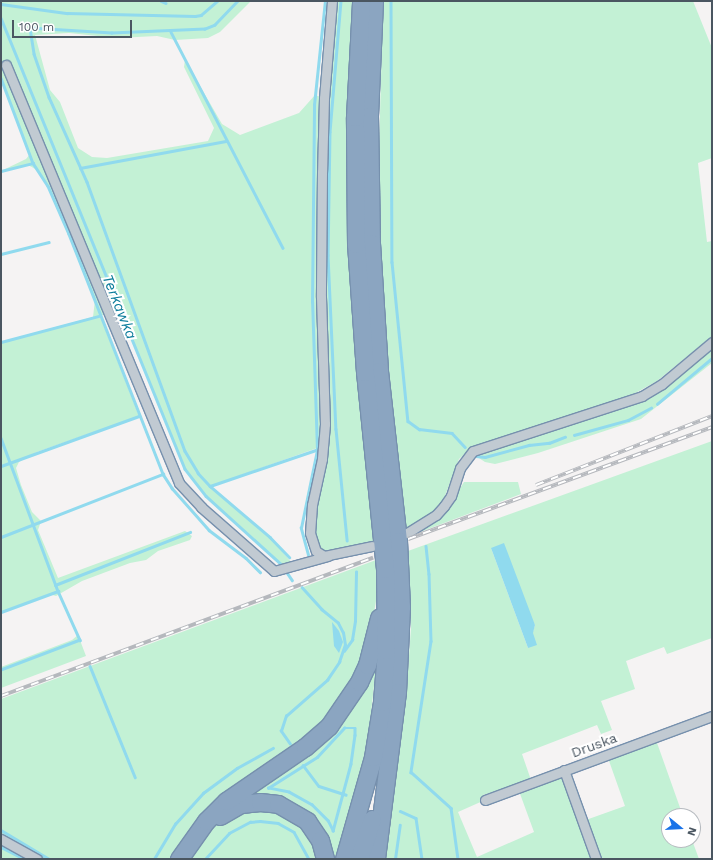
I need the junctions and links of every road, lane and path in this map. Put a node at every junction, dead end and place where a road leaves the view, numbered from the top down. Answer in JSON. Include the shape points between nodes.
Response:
{"nodes":[{"id":1,"x":332,"y":1,"type":"edge"},
{"id":2,"x":361,"y":1,"type":"edge"},
{"id":3,"x":374,"y":1,"type":"edge"},
{"id":4,"x":6,"y":65,"type":"dead end"},
{"id":5,"x":712,"y":342,"type":"edge"},
{"id":6,"x":407,"y":533,"type":"dead end"},
{"id":7,"x":372,"y":546,"type":"dead end"},
{"id":8,"x":328,"y":556,"type":"junction"},
{"id":9,"x":386,"y":584,"type":"junction"},
{"id":10,"x":712,"y":716,"type":"edge"},
{"id":11,"x":390,"y":747,"type":"junction"},
{"id":12,"x":564,"y":770,"type":"junction"},
{"id":13,"x":485,"y":800,"type":"dead end"},
{"id":14,"x":196,"y":835,"type":"junction"},
{"id":15,"x":1,"y":839,"type":"edge"},
{"id":16,"x":37,"y":859,"type":"edge"},
{"id":17,"x":179,"y":859,"type":"edge"},
{"id":18,"x":325,"y":859,"type":"edge"},
{"id":19,"x":344,"y":859,"type":"edge"},
{"id":20,"x":359,"y":859,"type":"edge"},
{"id":21,"x":376,"y":859,"type":"edge"},
{"id":22,"x":596,"y":859,"type":"edge"}],
"edges":[{"from":1,"to":8,"type":"street","via":[[322,165],[321,297],[326,424],[310,524],[313,546],[318,553]]},
{"from":2,"to":9,"type":"highway","via":[[355,117],[356,244],[365,372]]},
{"from":3,"to":11,"type":"highway","via":[[369,123],[371,243],[379,370],[398,541],[401,607],[400,658]]},
{"from":4,"to":8,"type":"street","via":[[163,449],[182,489],[274,571]]},
{"from":5,"to":6,"type":"street","via":[[662,384],[642,396],[473,451],[463,463],[451,496],[444,506],[436,515]]},
{"from":7,"to":8,"type":"street"},
{"from":9,"to":14,"type":"highway","via":[[367,665],[345,706],[329,726],[305,747],[226,801]]},
{"from":9,"to":19,"type":"highway","via":[[385,672],[377,732],[362,803]]},
{"from":10,"to":12,"type":"street","name":"Druska"},
{"from":11,"to":20,"type":"highway"},
{"from":11,"to":21,"type":"highway"},
{"from":12,"to":13,"type":"street","name":"Druska"},
{"from":12,"to":22,"type":"street"},
{"from":14,"to":17,"type":"highway"},
{"from":14,"to":18,"type":"highway","via":[[241,804],[269,802],[287,808],[308,821],[320,840]]},
{"from":15,"to":16,"type":"street"}]}
